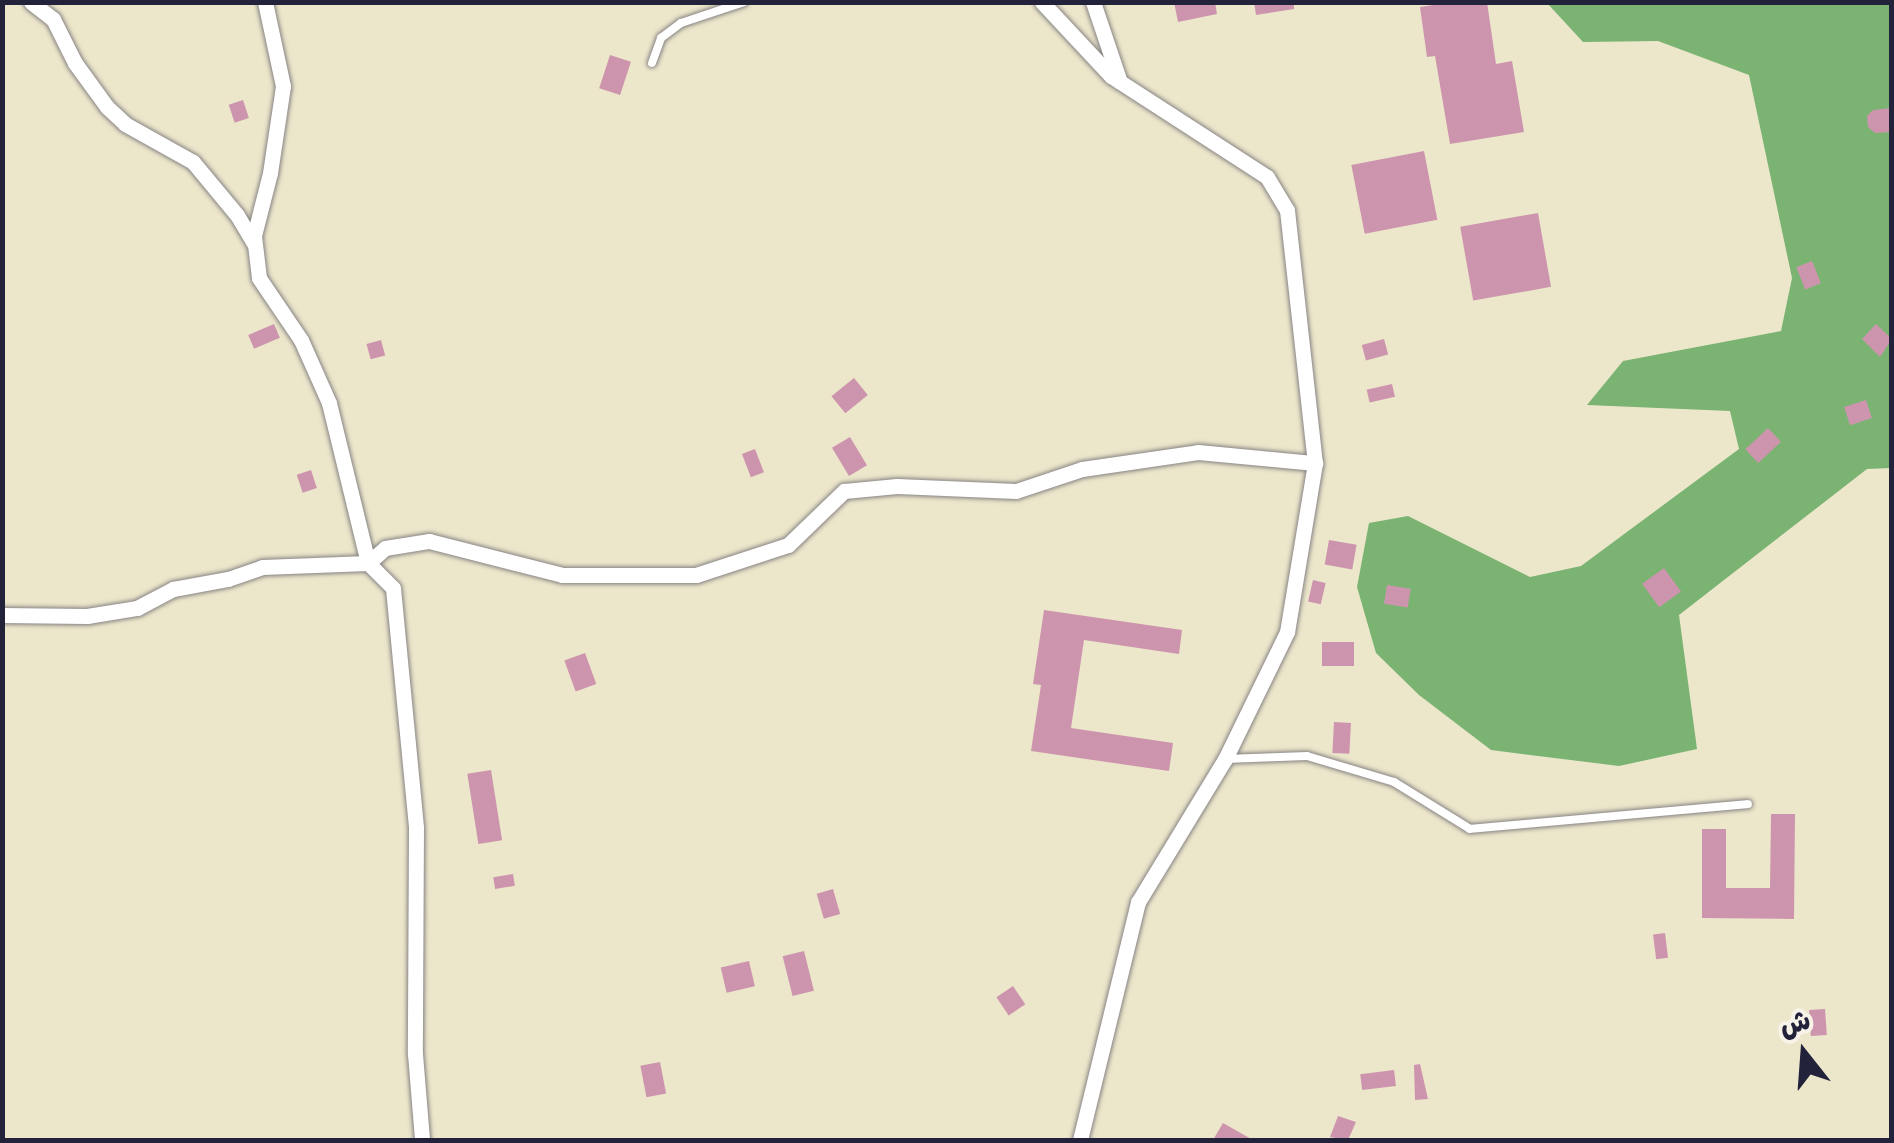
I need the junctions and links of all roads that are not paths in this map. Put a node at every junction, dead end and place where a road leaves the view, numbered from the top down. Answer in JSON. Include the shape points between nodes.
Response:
{"nodes":[{"id":1,"x":31,"y":2,"type":"edge"},
{"id":2,"x":266,"y":2,"type":"edge"},
{"id":3,"x":744,"y":2,"type":"edge"},
{"id":4,"x":1042,"y":2,"type":"edge"},
{"id":5,"x":1093,"y":2,"type":"edge"},
{"id":6,"x":652,"y":64,"type":"dead end"},
{"id":7,"x":1120,"y":82,"type":"junction"},
{"id":8,"x":255,"y":245,"type":"junction"},
{"id":9,"x":1316,"y":464,"type":"junction"},
{"id":10,"x":368,"y":563,"type":"junction"},
{"id":11,"x":2,"y":615,"type":"edge"},
{"id":12,"x":1225,"y":759,"type":"junction"},
{"id":13,"x":1748,"y":804,"type":"dead end"},
{"id":14,"x":422,"y":1140,"type":"edge"},
{"id":15,"x":1080,"y":1140,"type":"edge"}],
"edges":[{"from":1,"to":8,"type":"street","via":[[53,19],[107,108],[193,162]]},
{"from":2,"to":8,"type":"street","via":[[283,86]]},
{"from":3,"to":6,"type":"lane","via":[[681,23],[661,38]]},
{"from":4,"to":7,"type":"street"},
{"from":5,"to":7,"type":"street"},
{"from":7,"to":9,"type":"street","via":[[1267,177],[1287,210]]},
{"from":8,"to":10,"type":"street","via":[[259,278],[300,340],[329,403]]},
{"from":9,"to":10,"type":"street","via":[[1198,452],[1082,469],[1016,491],[844,491],[788,545],[696,575],[562,575],[429,541],[385,548]]},
{"from":9,"to":12,"type":"street","via":[[1287,632]]},
{"from":10,"to":11,"type":"street","via":[[262,567],[173,589],[138,608],[87,616]]},
{"from":10,"to":14,"type":"street","via":[[393,588],[416,828],[415,1054]]},
{"from":12,"to":13,"type":"lane","via":[[1307,756],[1394,782],[1470,829]]},
{"from":12,"to":15,"type":"street","via":[[1138,902]]}]}
